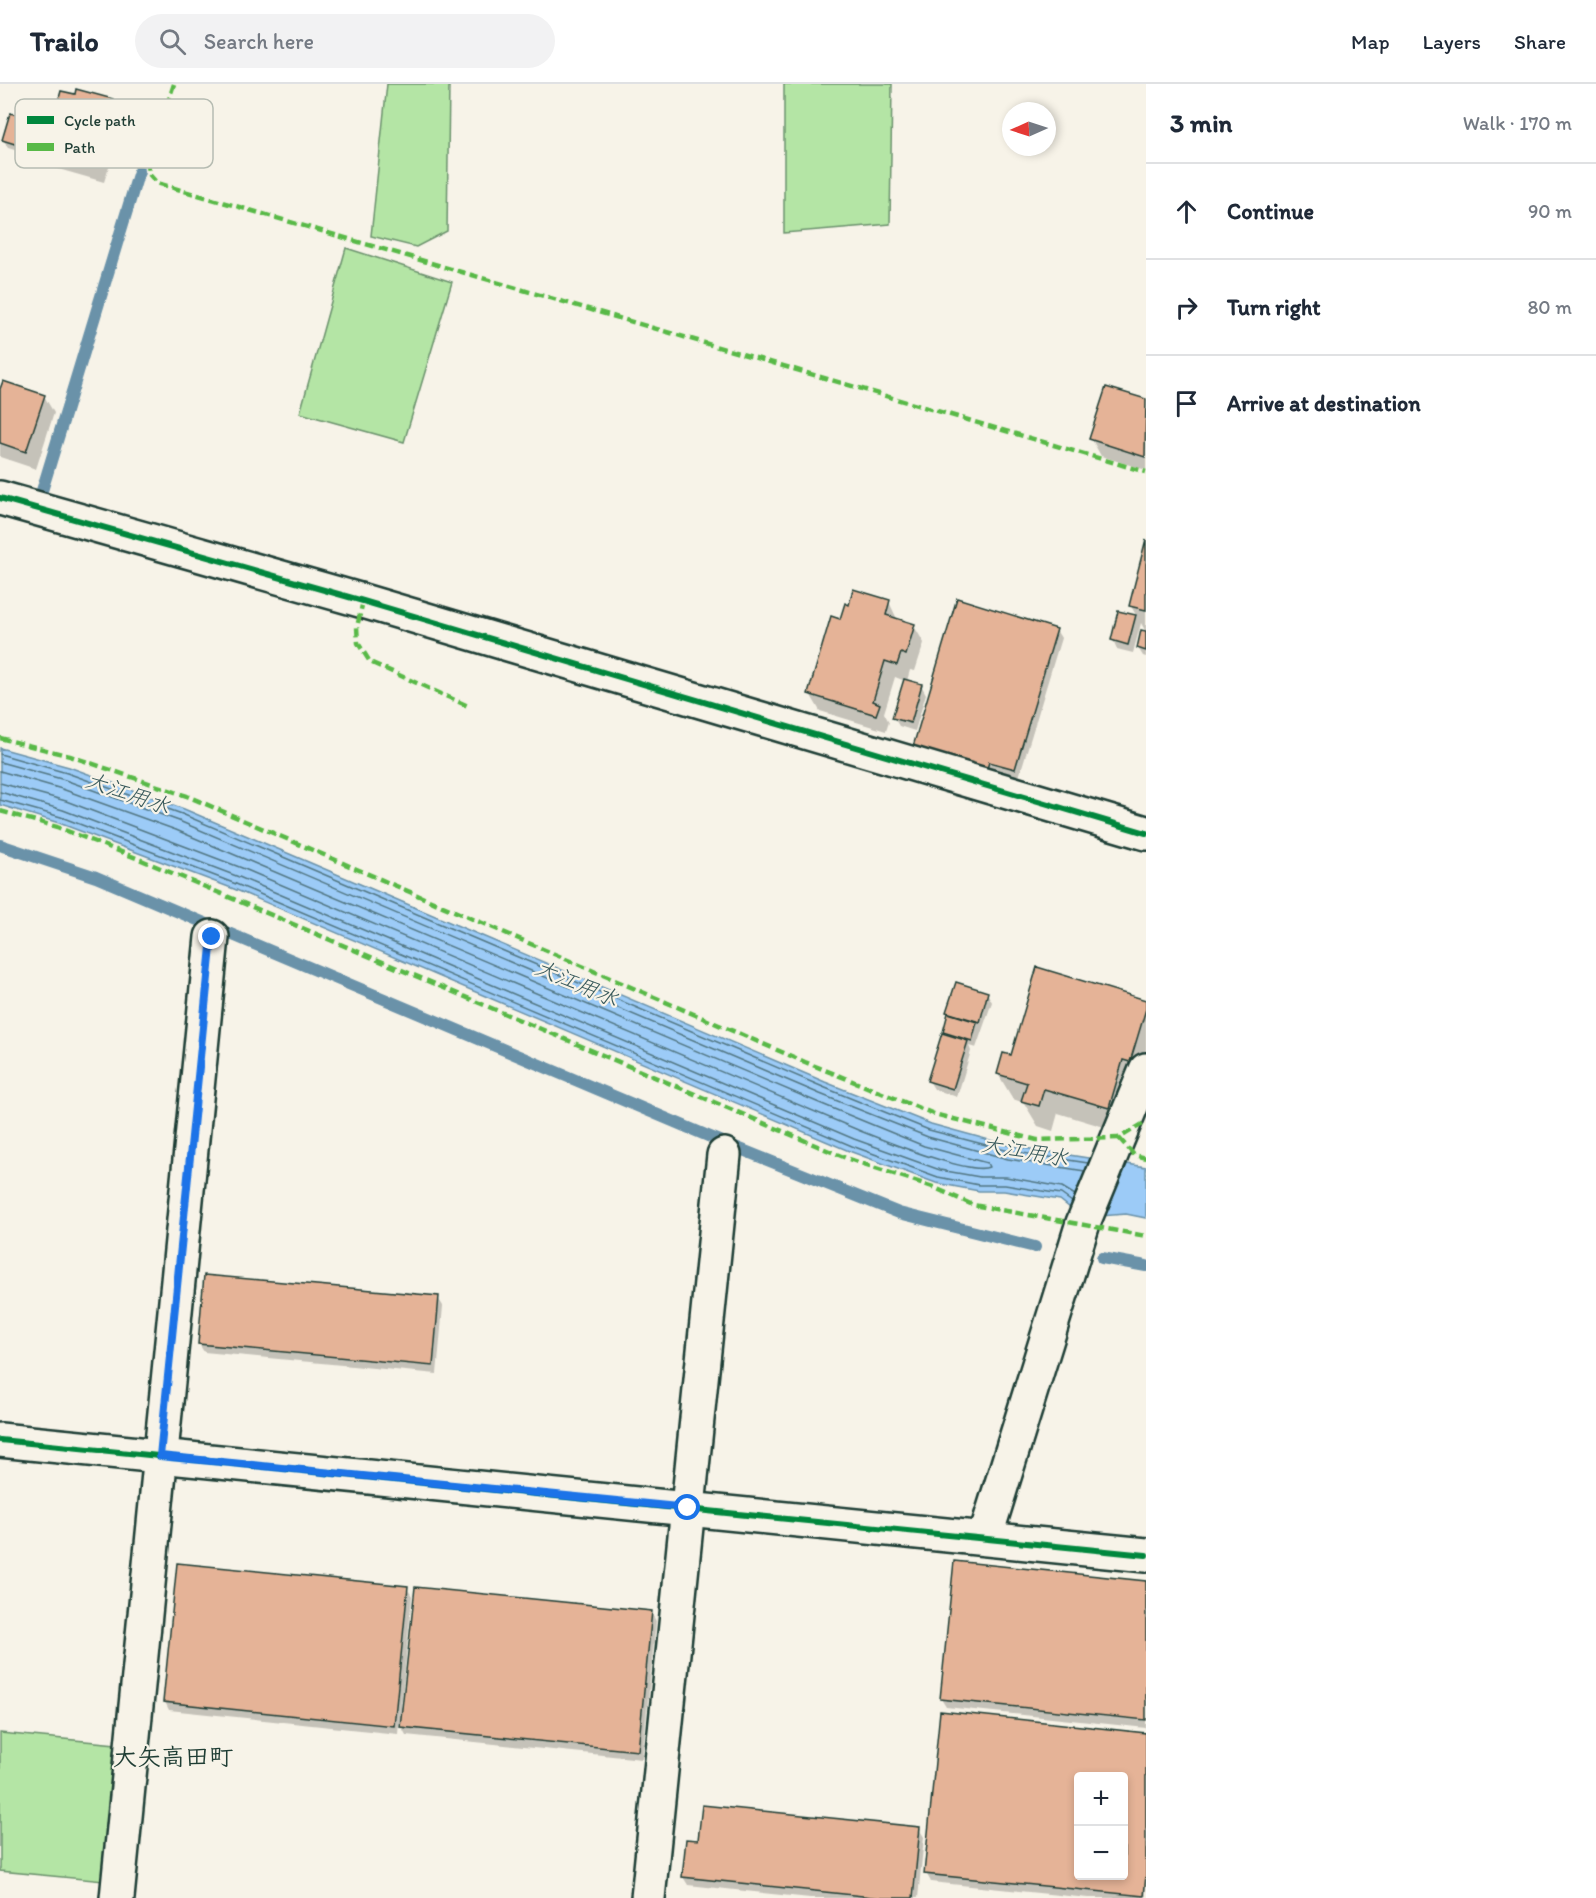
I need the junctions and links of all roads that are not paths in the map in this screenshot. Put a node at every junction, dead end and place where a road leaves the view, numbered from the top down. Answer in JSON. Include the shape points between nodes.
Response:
{"nodes":[{"id":1,"x":0,"y":498,"type":"edge"},
{"id":2,"x":1146,"y":833,"type":"edge"},
{"id":3,"x":212,"y":937,"type":"dead end"},
{"id":4,"x":1146,"y":1071,"type":"edge"},
{"id":5,"x":724,"y":1155,"type":"dead end"},
{"id":6,"x":0,"y":1440,"type":"edge"},
{"id":7,"x":160,"y":1456,"type":"junction"},
{"id":8,"x":688,"y":1508,"type":"junction"},
{"id":9,"x":985,"y":1538,"type":"junction"},
{"id":10,"x":1146,"y":1555,"type":"edge"},
{"id":11,"x":117,"y":1898,"type":"edge"},
{"id":12,"x":648,"y":1898,"type":"edge"}],
"edges":[{"from":1,"to":2,"type":"street"},
{"from":3,"to":7,"type":"street"},
{"from":4,"to":9,"type":"street","via":[[1084,1220]]},
{"from":5,"to":8,"type":"street"},
{"from":6,"to":7,"type":"street"},
{"from":7,"to":8,"type":"street"},
{"from":7,"to":11,"type":"street"},
{"from":8,"to":9,"type":"street"},
{"from":8,"to":12,"type":"street"},
{"from":9,"to":10,"type":"street"}]}
